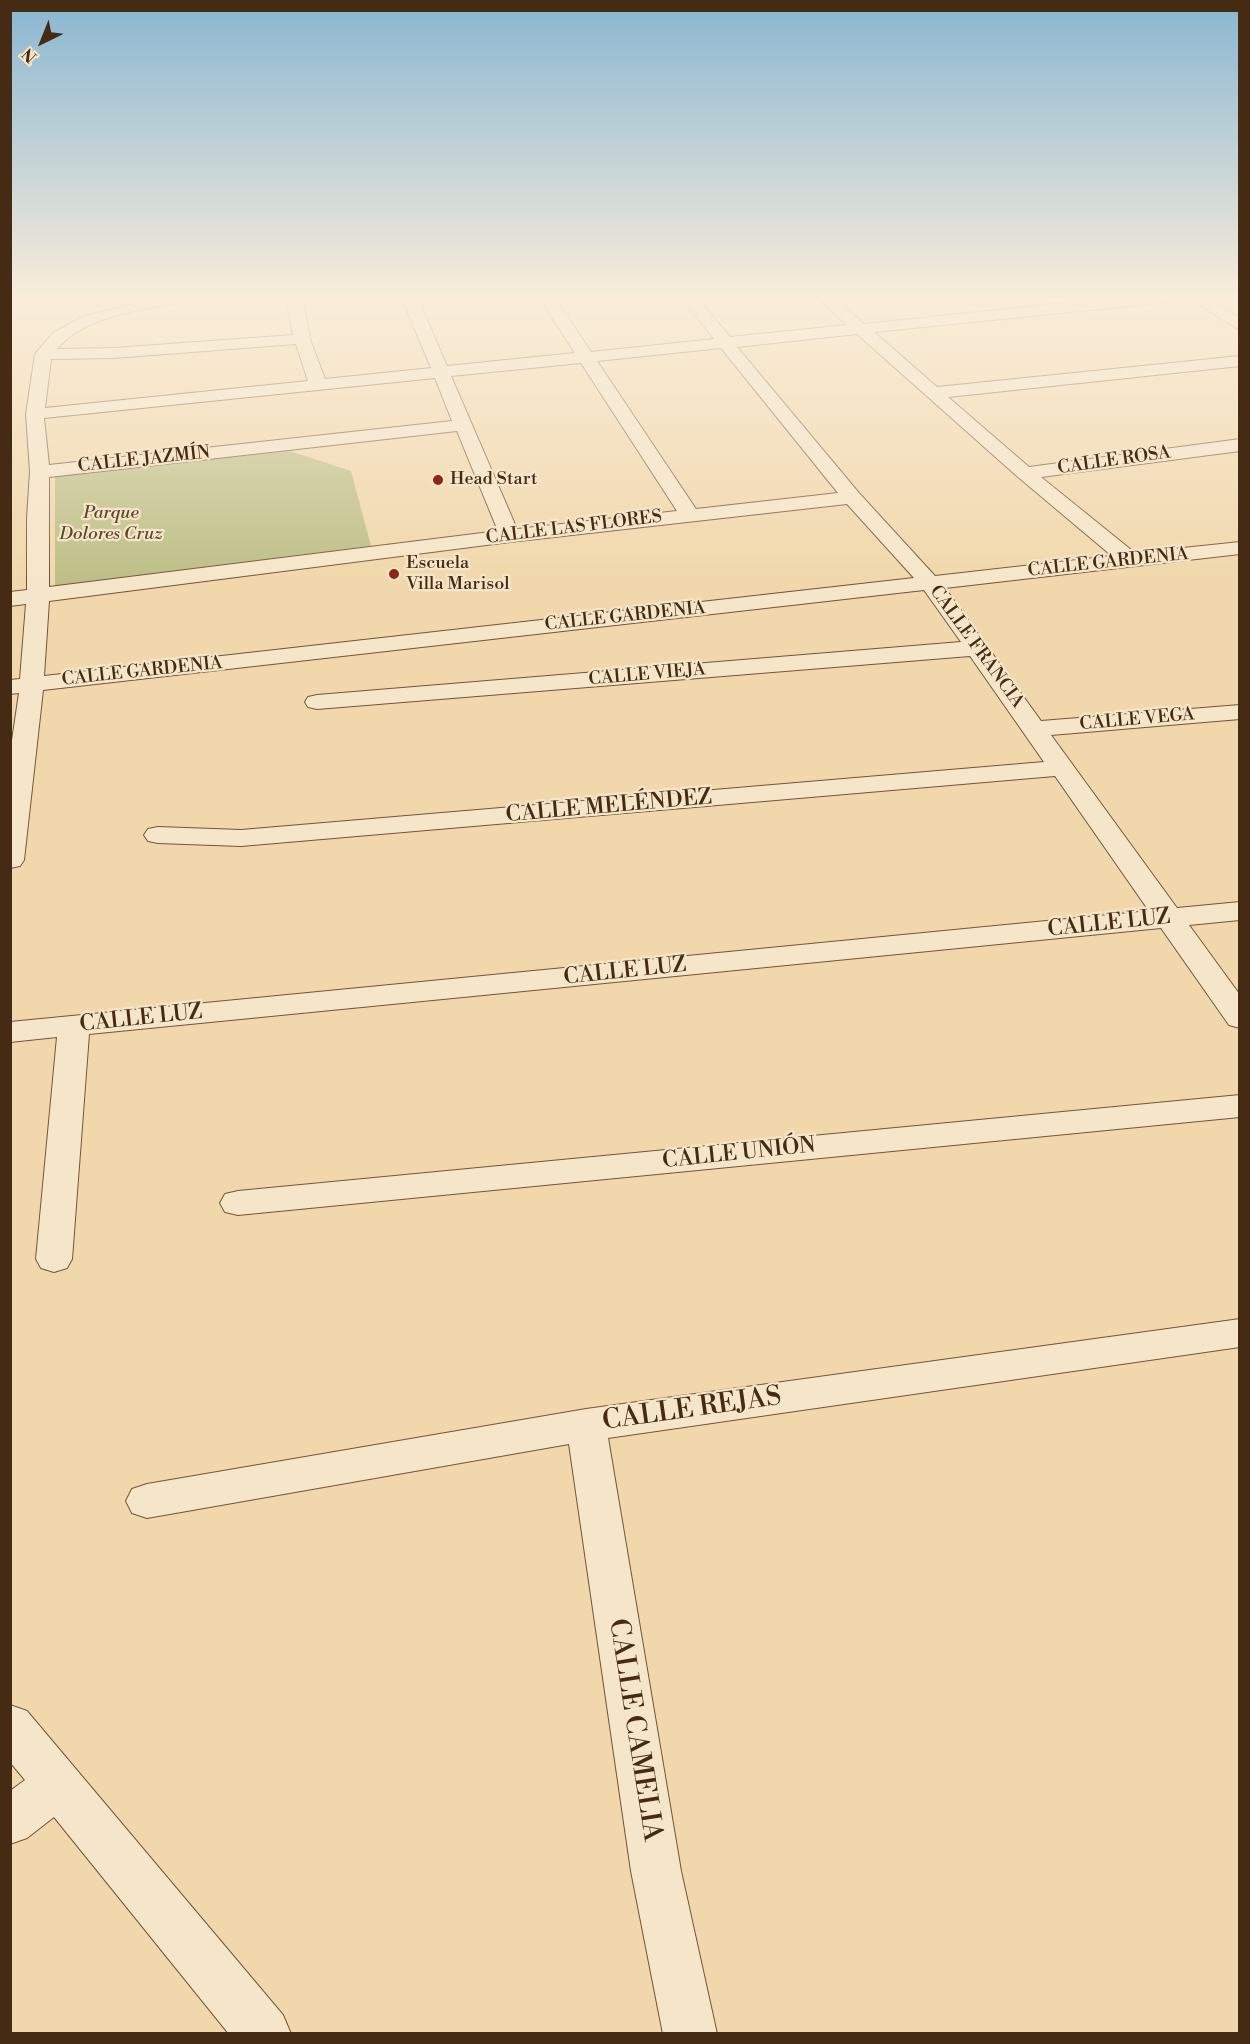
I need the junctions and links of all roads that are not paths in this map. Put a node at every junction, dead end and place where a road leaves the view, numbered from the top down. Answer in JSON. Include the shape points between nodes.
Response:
{"nodes":[{"id":1,"x":38,"y":391,"type":"edge"},
{"id":2,"x":248,"y":391,"type":"edge"},
{"id":3,"x":449,"y":391,"type":"edge"},
{"id":4,"x":608,"y":391,"type":"edge"},
{"id":5,"x":764,"y":391,"type":"edge"},
{"id":6,"x":947,"y":391,"type":"edge"},
{"id":7,"x":932,"y":393,"type":"joint"},
{"id":8,"x":35,"y":414,"type":"junction"},
{"id":9,"x":463,"y":425,"type":"junction"},
{"id":10,"x":1239,"y":445,"type":"edge"},
{"id":11,"x":40,"y":472,"type":"junction"},
{"id":12,"x":1025,"y":473,"type":"junction"},
{"id":13,"x":852,"y":497,"type":"junction"},
{"id":14,"x":690,"y":515,"type":"junction"},
{"id":15,"x":510,"y":536,"type":"junction"},
{"id":16,"x":1239,"y":548,"type":"edge"},
{"id":17,"x":1131,"y":561,"type":"junction"},
{"id":18,"x":930,"y":583,"type":"junction"},
{"id":19,"x":39,"y":595,"type":"junction"},
{"id":20,"x":10,"y":599,"type":"edge"},
{"id":21,"x":978,"y":648,"type":"junction"},
{"id":22,"x":21,"y":686,"type":"edge"},
{"id":23,"x":317,"y":702,"type":"dead end"},
{"id":24,"x":1239,"y":712,"type":"edge"},
{"id":25,"x":1034,"y":729,"type":"junction"},
{"id":26,"x":1060,"y":768,"type":"junction"},
{"id":27,"x":158,"y":836,"type":"dead end"},
{"id":28,"x":10,"y":860,"type":"edge"},
{"id":29,"x":1239,"y":911,"type":"edge"},
{"id":30,"x":1169,"y":918,"type":"junction"},
{"id":31,"x":1239,"y":1018,"type":"edge"},
{"id":32,"x":74,"y":1026,"type":"junction"},
{"id":33,"x":10,"y":1032,"type":"edge"},
{"id":34,"x":1239,"y":1106,"type":"edge"},
{"id":35,"x":238,"y":1203,"type":"dead end"},
{"id":36,"x":54,"y":1259,"type":"dead end"},
{"id":37,"x":1239,"y":1333,"type":"edge"},
{"id":38,"x":586,"y":1425,"type":"junction"},
{"id":39,"x":147,"y":1501,"type":"dead end"},
{"id":40,"x":10,"y":1726,"type":"edge"},
{"id":41,"x":58,"y":1784,"type":"junction"},
{"id":42,"x":10,"y":1821,"type":"edge"},
{"id":43,"x":264,"y":2034,"type":"edge"},
{"id":44,"x":690,"y":2034,"type":"edge"}],
"edges":[{"from":1,"to":8,"type":"street"},
{"from":2,"to":8,"type":"street"},
{"from":3,"to":9,"type":"street"},
{"from":4,"to":14,"type":"street"},
{"from":5,"to":13,"type":"street","name":"CALLE FRANCIA"},
{"from":6,"to":7,"type":"street"},
{"from":7,"to":12,"type":"street"},
{"from":8,"to":11,"type":"street"},
{"from":9,"to":11,"type":"street","name":"CALLE JAZMÍN"},
{"from":9,"to":15,"type":"street"},
{"from":10,"to":12,"type":"street","name":"CALLE ROSA"},
{"from":11,"to":19,"type":"street","via":[[28,519]]},
{"from":12,"to":17,"type":"street"},
{"from":13,"to":14,"type":"street","name":"CALLE LAS FLORES"},
{"from":13,"to":18,"type":"street","name":"CALLE FRANCIA"},
{"from":14,"to":15,"type":"street","name":"CALLE LAS FLORES"},
{"from":15,"to":19,"type":"street","name":"CALLE LAS FLORES"},
{"from":16,"to":17,"type":"street","name":"CALLE GARDENIA"},
{"from":17,"to":18,"type":"street","name":"CALLE GARDENIA"},
{"from":18,"to":21,"type":"street","name":"CALLE FRANCIA"},
{"from":18,"to":22,"type":"street","name":"CALLE GARDENIA"},
{"from":19,"to":20,"type":"street","name":"CALLE LAS FLORES"},
{"from":19,"to":22,"type":"street"},
{"from":21,"to":23,"type":"street","name":"CALLE VIEJA"},
{"from":21,"to":25,"type":"street","name":"CALLE FRANCIA"},
{"from":22,"to":28,"type":"street"},
{"from":24,"to":25,"type":"street","name":"CALLE VEGA"},
{"from":25,"to":26,"type":"street","name":"CALLE FRANCIA"},
{"from":26,"to":27,"type":"street","name":"CALLE MELÉNDEZ","via":[[241,838]]},
{"from":26,"to":30,"type":"street","name":"CALLE FRANCIA"},
{"from":29,"to":30,"type":"street","name":"CALLE LUZ"},
{"from":30,"to":31,"type":"street","name":"CALLE FRANCIA"},
{"from":30,"to":32,"type":"street","name":"CALLE LUZ"},
{"from":32,"to":33,"type":"street","name":"CALLE LUZ"},
{"from":32,"to":36,"type":"street"},
{"from":34,"to":35,"type":"street","name":"CALLE UNIÓN"},
{"from":37,"to":38,"type":"street","name":"CALLE REJAS"},
{"from":38,"to":39,"type":"street","name":"CALLE REJAS"},
{"from":38,"to":44,"type":"street","name":"CALLE CAMELIA","via":[[656,1871]]},
{"from":40,"to":41,"type":"street"},
{"from":41,"to":42,"type":"street"},
{"from":41,"to":43,"type":"street"}]}
